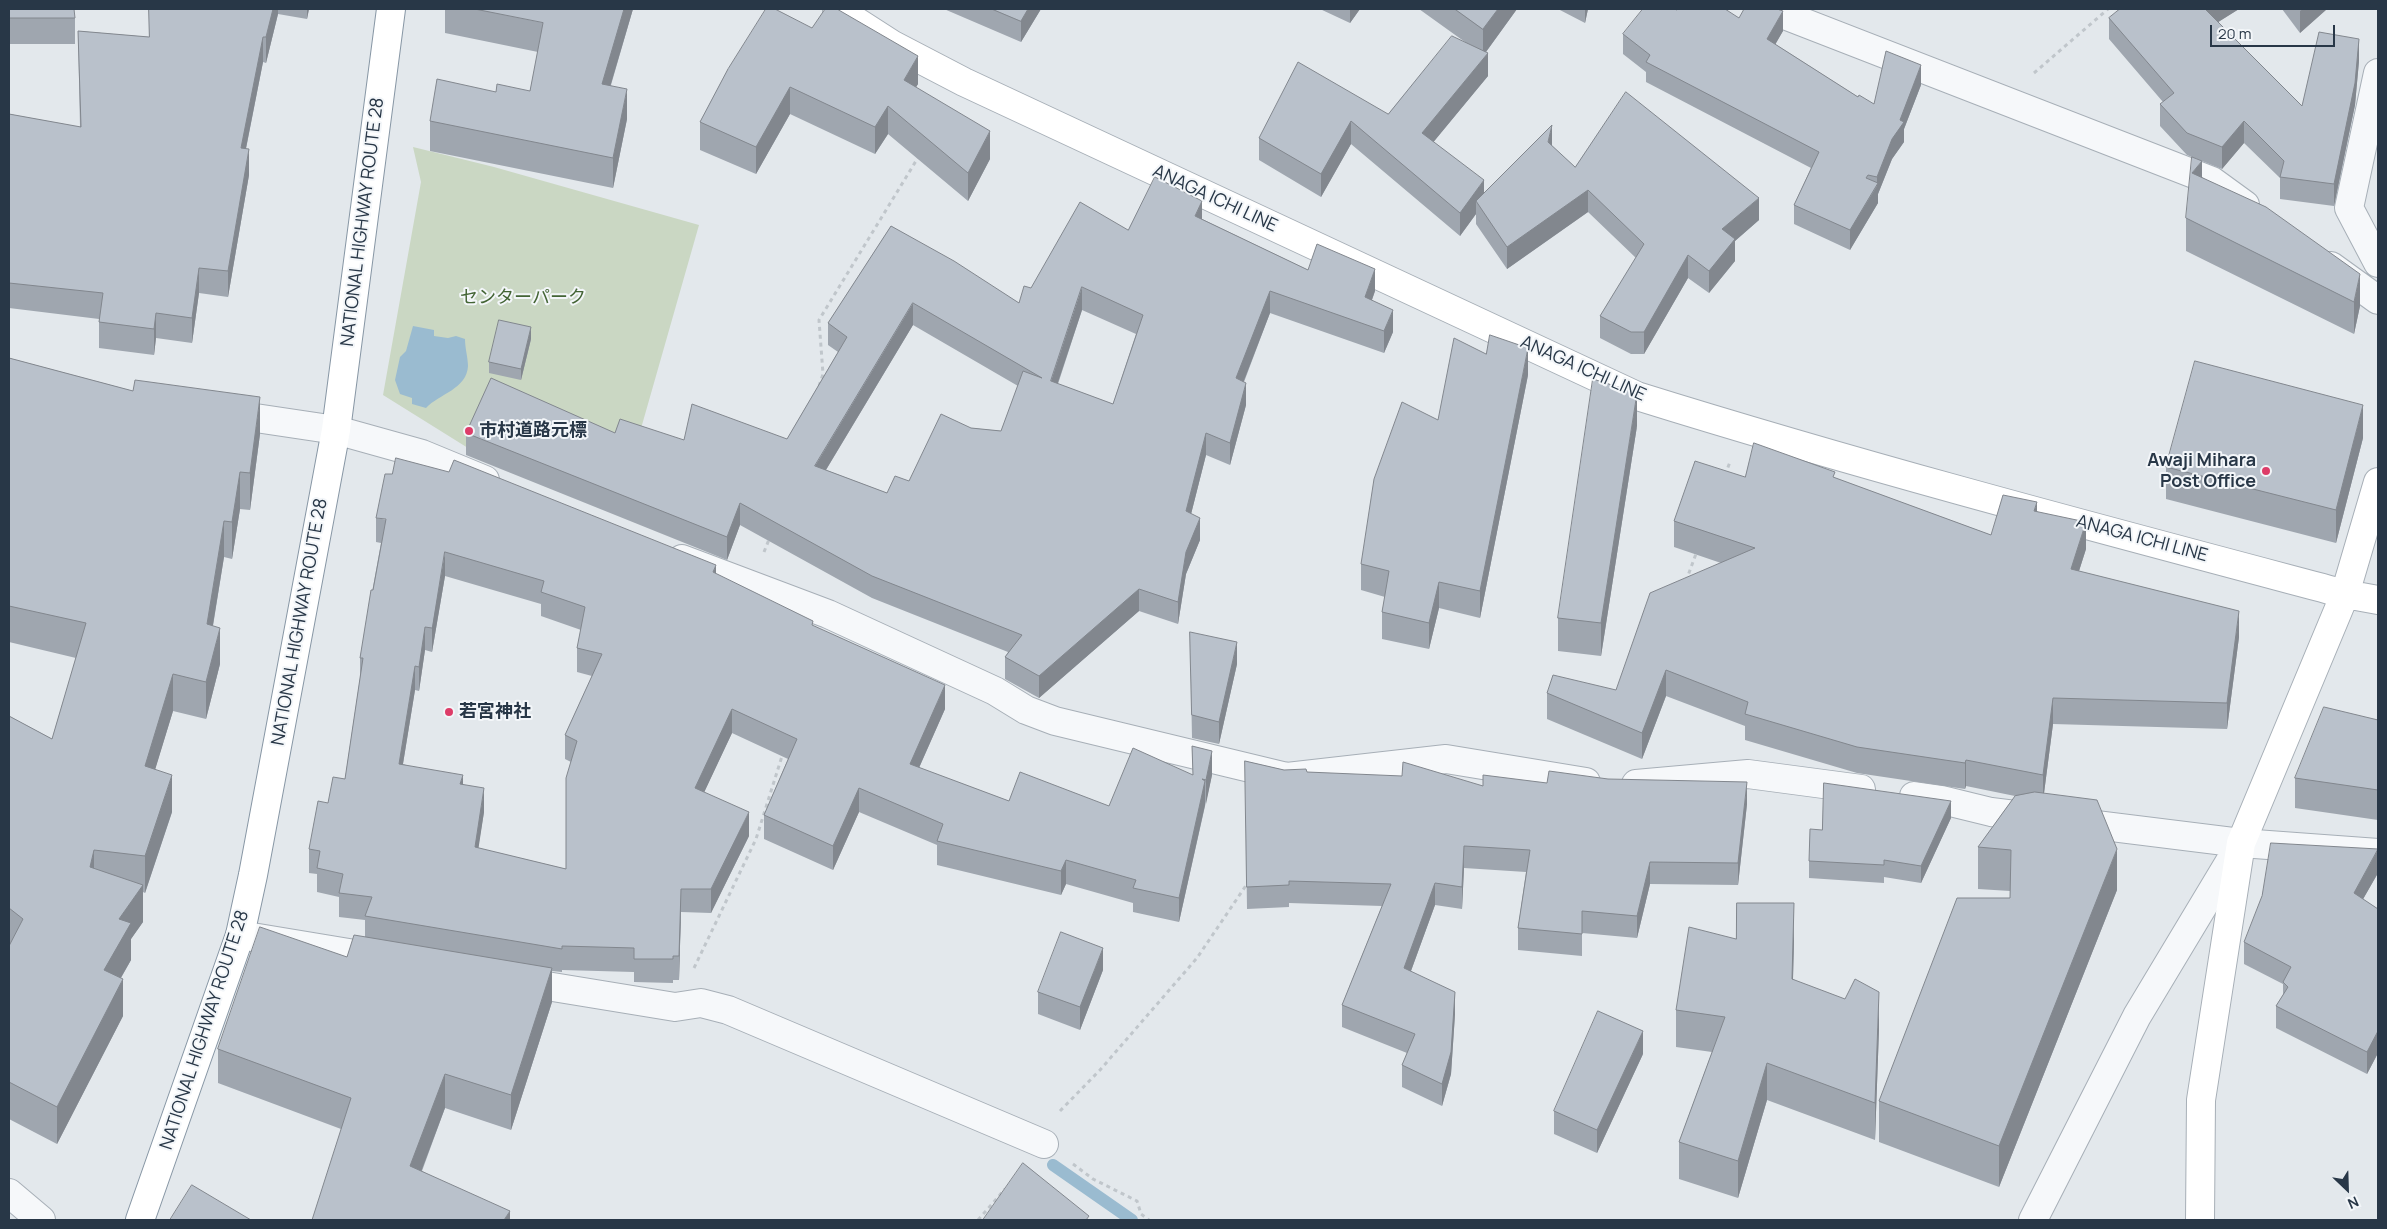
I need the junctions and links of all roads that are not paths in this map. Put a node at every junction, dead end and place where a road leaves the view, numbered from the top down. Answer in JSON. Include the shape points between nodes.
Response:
{"nodes":[{"id":1,"x":391,"y":9,"type":"edge"},
{"id":2,"x":837,"y":9,"type":"edge"},
{"id":3,"x":1768,"y":9,"type":"edge"},
{"id":4,"x":2378,"y":73,"type":"edge"},
{"id":5,"x":2267,"y":221,"type":"edge"},
{"id":6,"x":2307,"y":249,"type":"edge"},
{"id":7,"x":2378,"y":263,"type":"edge"},
{"id":8,"x":2378,"y":300,"type":"edge"},
{"id":9,"x":194,"y":408,"type":"edge"},
{"id":10,"x":336,"y":430,"type":"junction"},
{"id":11,"x":2378,"y":482,"type":"edge"},
{"id":12,"x":512,"y":491,"type":"edge"},
{"id":13,"x":661,"y":550,"type":"edge"},
{"id":14,"x":2345,"y":594,"type":"junction"},
{"id":15,"x":2378,"y":600,"type":"edge"},
{"id":16,"x":2241,"y":843,"type":"junction"},
{"id":17,"x":2378,"y":853,"type":"edge"},
{"id":18,"x":240,"y":935,"type":"junction"},
{"id":19,"x":414,"y":964,"type":"edge"},
{"id":20,"x":491,"y":977,"type":"edge"},
{"id":21,"x":1044,"y":1144,"type":"road end"},
{"id":22,"x":9,"y":1193,"type":"edge"},
{"id":23,"x":41,"y":1220,"type":"edge"},
{"id":24,"x":140,"y":1220,"type":"edge"},
{"id":25,"x":2033,"y":1220,"type":"edge"},
{"id":26,"x":2200,"y":1220,"type":"edge"}],
"edges":[{"from":1,"to":10,"type":"main road","name":"NATIONAL HIGHWAY ROUTE 28"},
{"from":2,"to":14,"type":"main road","name":"ANAGA ICHI LINE","via":[[894,45],[964,82],[1636,396],[1742,429]]},
{"from":3,"to":5,"type":"street","via":[[2212,181]]},
{"from":4,"to":7,"type":"street","via":[[2349,208]]},
{"from":6,"to":8,"type":"street"},
{"from":9,"to":10,"type":"street"},
{"from":10,"to":12,"type":"street","via":[[422,454]]},
{"from":10,"to":18,"type":"main road","name":"NATIONAL HIGHWAY ROUTE 28"},
{"from":11,"to":14,"type":"main road"},
{"from":13,"to":16,"type":"street","via":[[828,614],[1048,718],[1287,777],[1446,759],[1610,786],[1748,774],[1942,800],[1991,812]]},
{"from":14,"to":15,"type":"main road","name":"ANAGA ICHI LINE"},
{"from":14,"to":16,"type":"main road"},
{"from":16,"to":17,"type":"street"},
{"from":16,"to":25,"type":"street","via":[[2137,1016]]},
{"from":16,"to":26,"type":"main road","via":[[2201,1100]]},
{"from":18,"to":19,"type":"street"},
{"from":18,"to":24,"type":"main road","name":"NATIONAL HIGHWAY ROUTE 28"},
{"from":20,"to":21,"type":"street","via":[[675,1007],[701,1003],[728,1010]]},
{"from":22,"to":23,"type":"street"}]}
